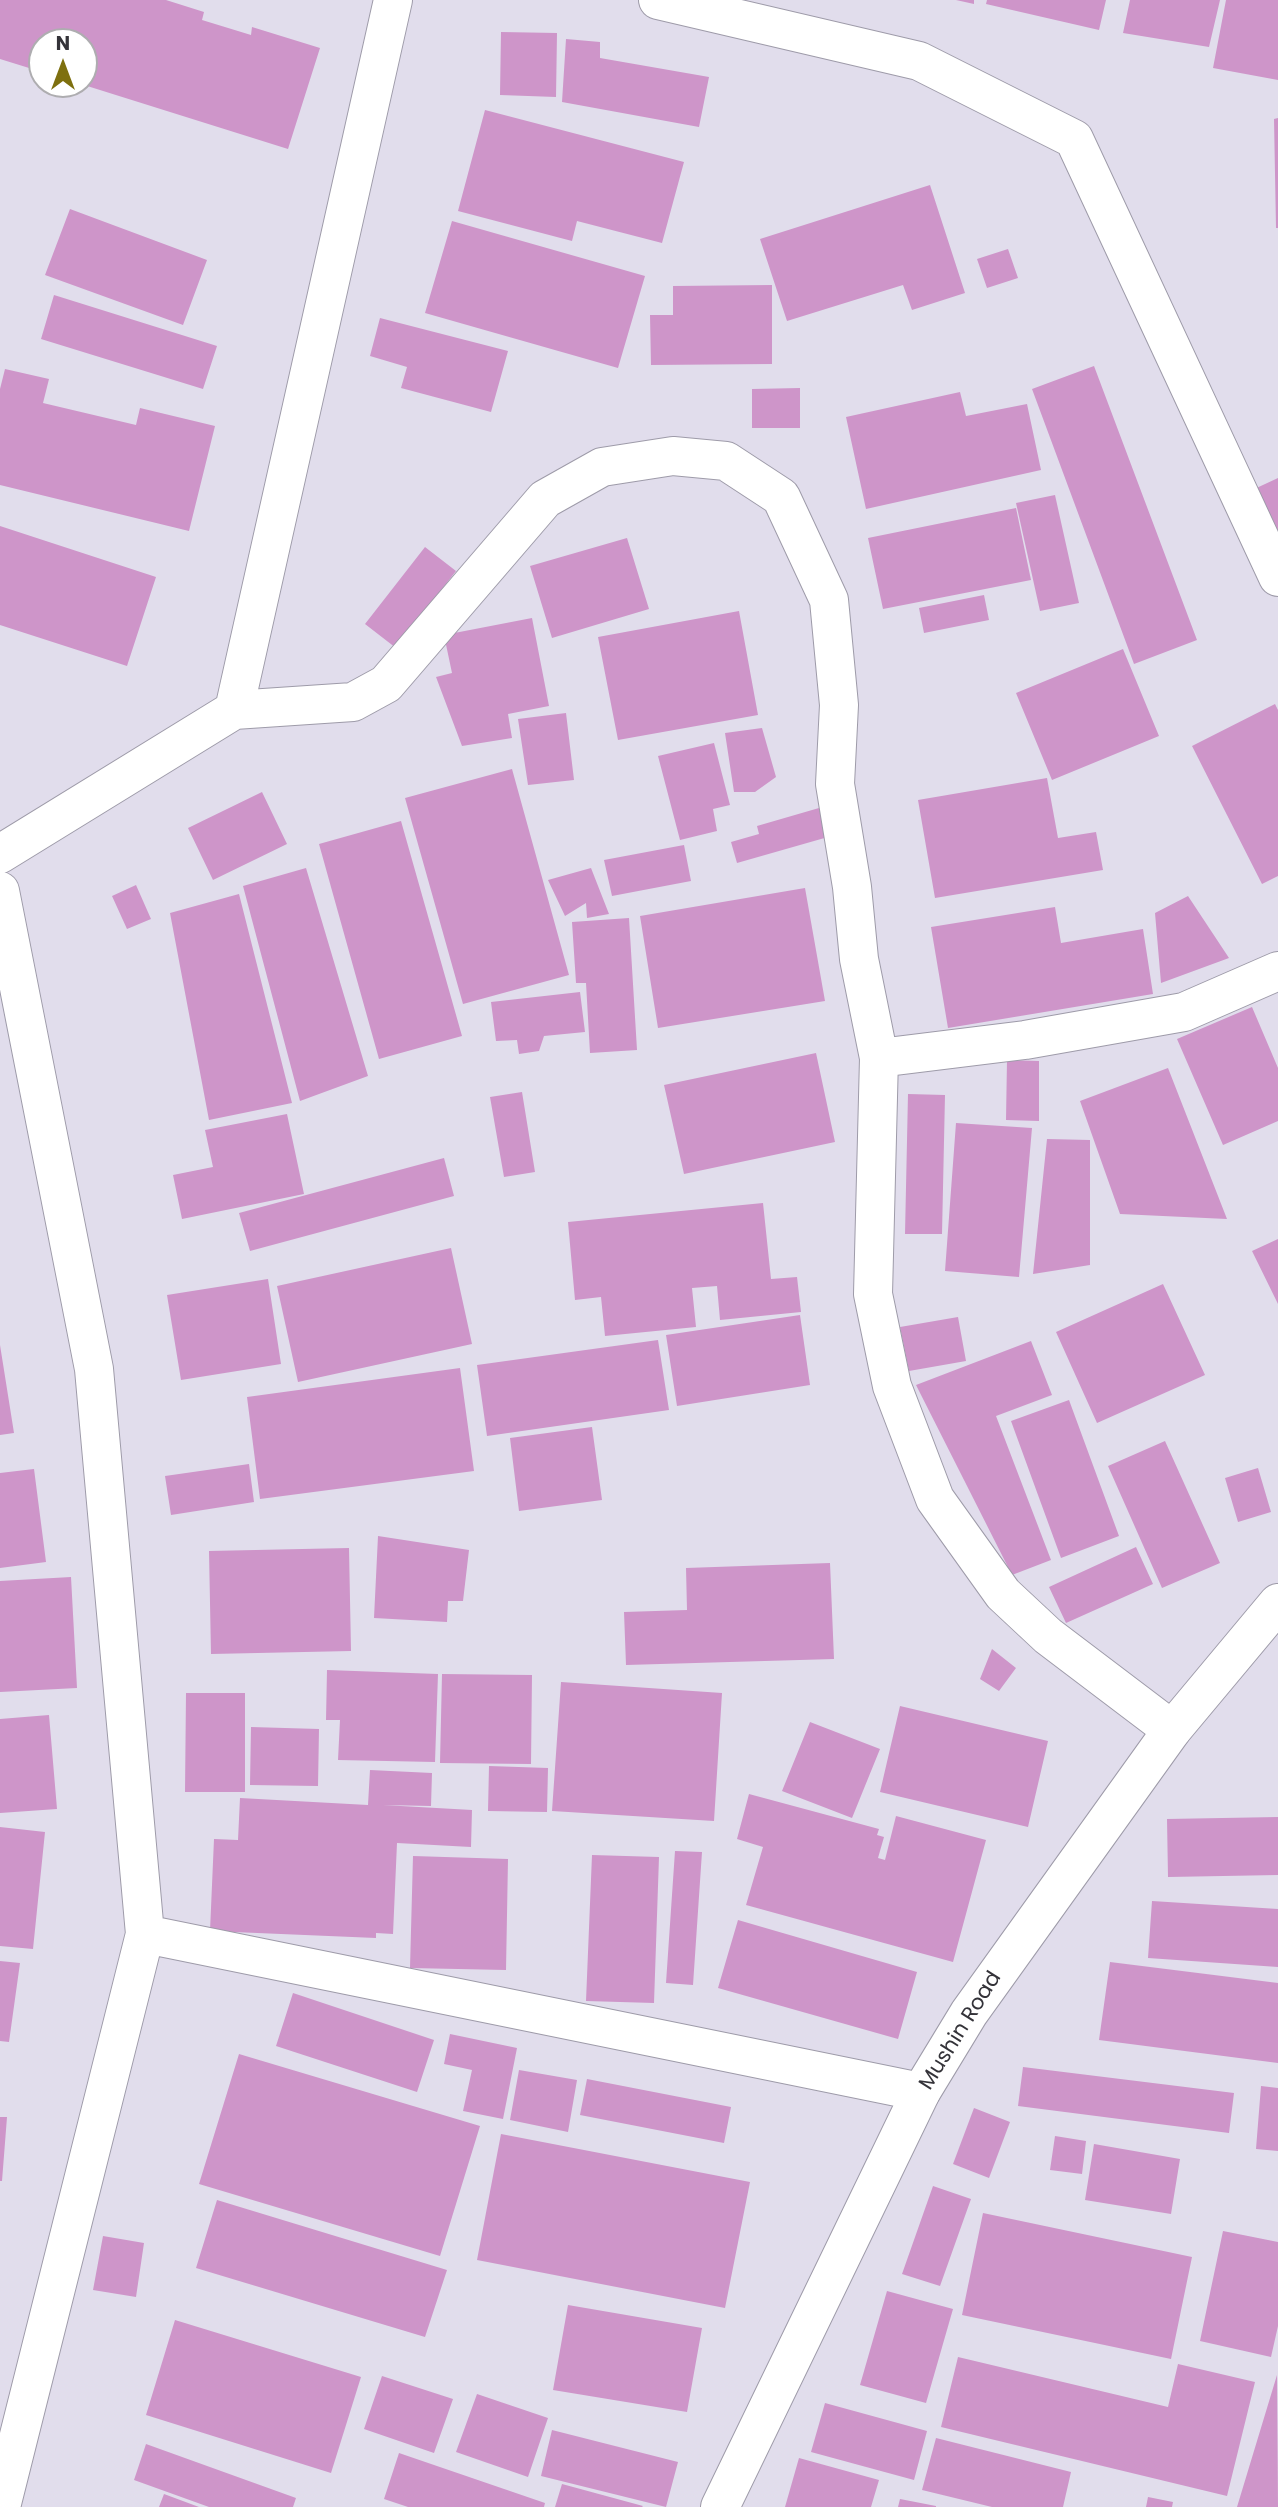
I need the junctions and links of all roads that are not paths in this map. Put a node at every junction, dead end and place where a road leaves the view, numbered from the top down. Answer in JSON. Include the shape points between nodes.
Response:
{"nodes":[{"id":1,"x":393,"y":0,"type":"edge"},
{"id":2,"x":658,"y":0,"type":"edge"},
{"id":3,"x":1278,"y":577,"type":"edge"},
{"id":4,"x":234,"y":710,"type":"junction"},
{"id":5,"x":0,"y":854,"type":"edge"},
{"id":6,"x":0,"y":891,"type":"edge"},
{"id":7,"x":1278,"y":971,"type":"edge"},
{"id":8,"x":879,"y":1058,"type":"junction"},
{"id":9,"x":1278,"y":1603,"type":"edge"},
{"id":10,"x":1172,"y":1730,"type":"junction"},
{"id":11,"x":145,"y":1934,"type":"junction"},
{"id":12,"x":921,"y":2092,"type":"junction"},
{"id":13,"x":1,"y":2507,"type":"edge"},
{"id":14,"x":719,"y":2507,"type":"edge"}],
"edges":[{"from":1,"to":4,"type":"street"},
{"from":2,"to":3,"type":"street","via":[[919,61],[1074,139]]},
{"from":4,"to":5,"type":"street"},
{"from":4,"to":8,"type":"street","via":[[353,702],[386,684],[545,499],[602,467],[673,456],[726,461],[781,497],[829,600],[839,705],[835,784],[859,959]]},
{"from":6,"to":11,"type":"street","via":[[94,1369]]},
{"from":7,"to":8,"type":"street","via":[[1184,1013],[1025,1040]]},
{"from":8,"to":10,"type":"street","via":[[873,1294],[892,1385],[935,1499],[1003,1594],[1048,1636]]},
{"from":9,"to":10,"type":"street","name":"Mushin Road"},
{"from":10,"to":12,"type":"street","name":"Mushin Road","via":[[969,2013]]},
{"from":11,"to":12,"type":"street"},
{"from":11,"to":13,"type":"street"},
{"from":12,"to":14,"type":"street","name":"Mushin Road"}]}
